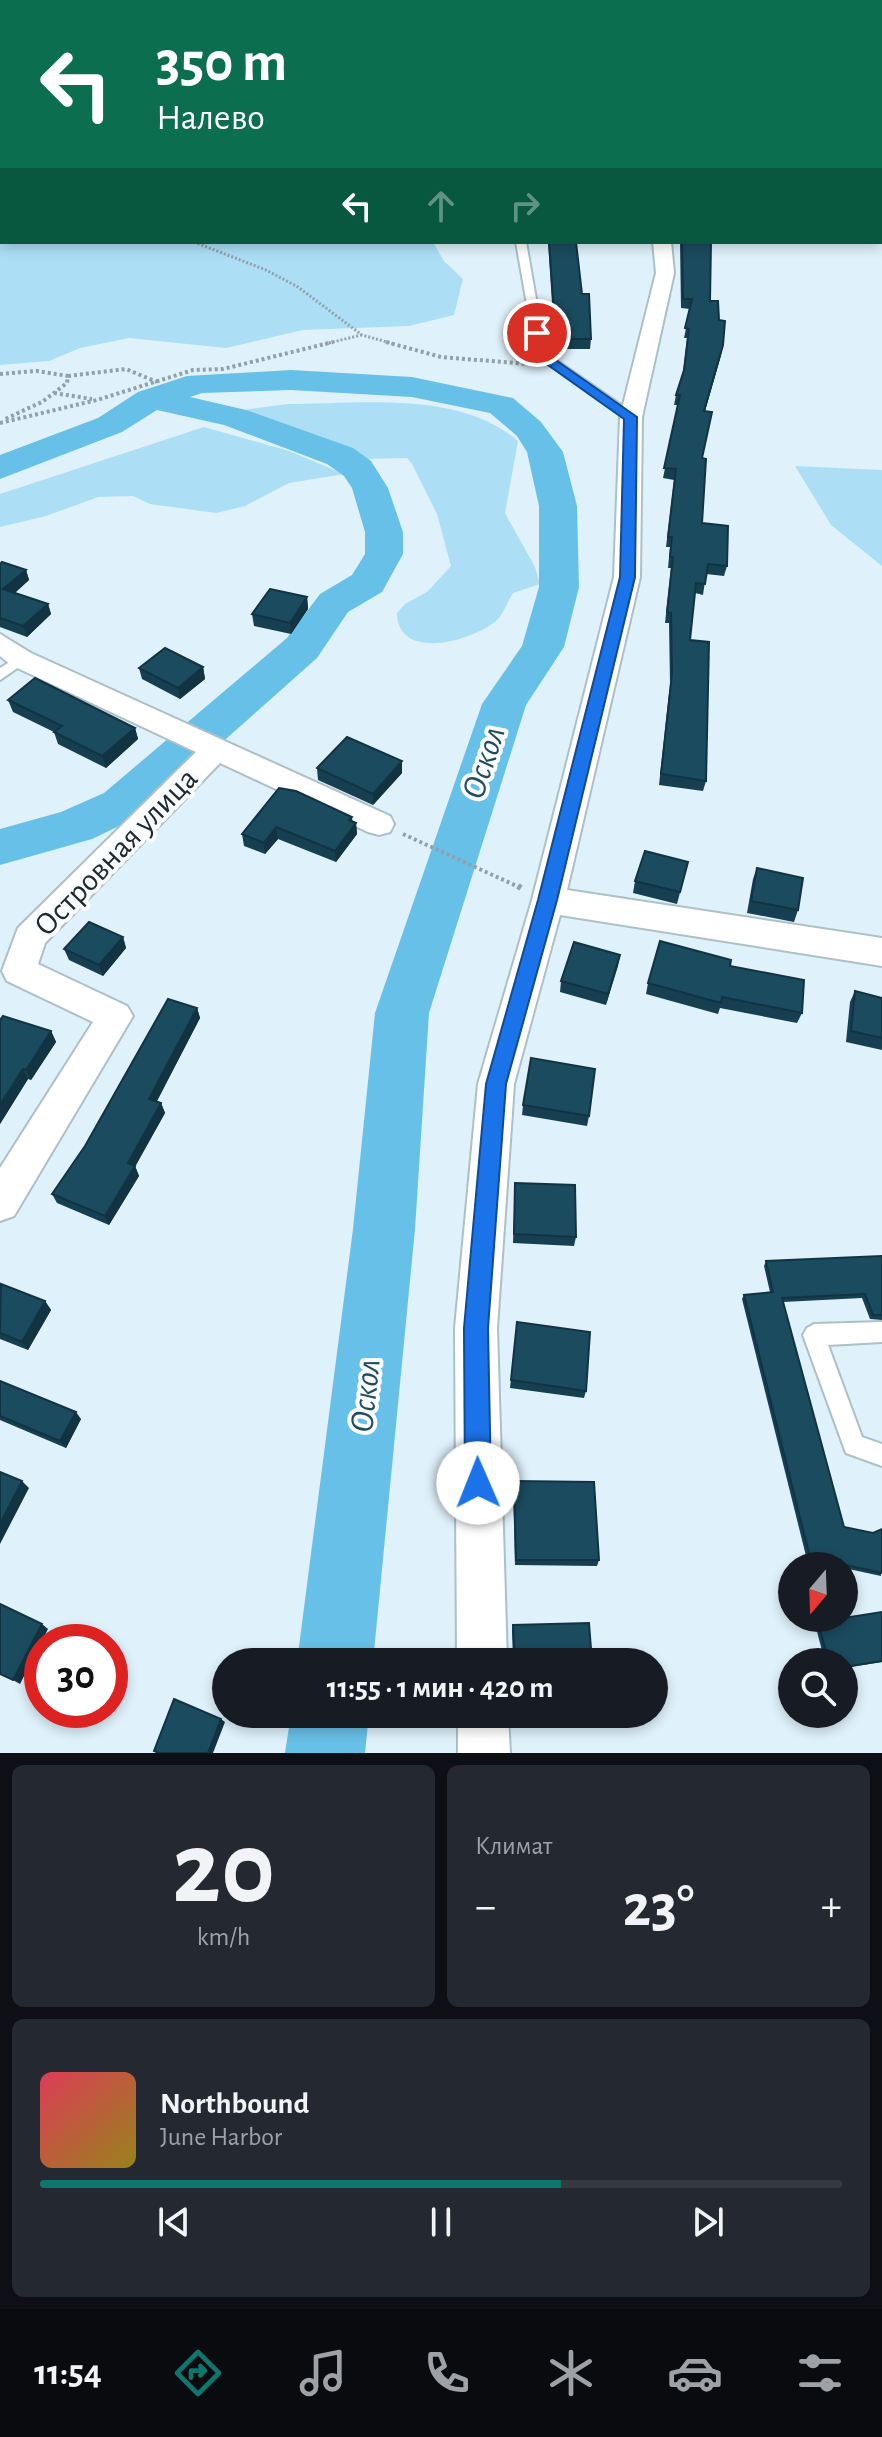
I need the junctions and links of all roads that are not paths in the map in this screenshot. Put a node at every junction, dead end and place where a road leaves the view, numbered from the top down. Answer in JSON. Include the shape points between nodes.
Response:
{"nodes":[{"id":1,"x":521,"y":244,"type":"edge"},
{"id":2,"x":662,"y":244,"type":"edge"},
{"id":3,"x":631,"y":417,"type":"junction"},
{"id":4,"x":7,"y":659,"type":"edge"},
{"id":5,"x":203,"y":743,"type":"junction"},
{"id":6,"x":379,"y":824,"type":"road end"},
{"id":7,"x":548,"y":900,"type":"junction"},
{"id":8,"x":882,"y":952,"type":"edge"},
{"id":9,"x":0,"y":1203,"type":"edge"},
{"id":10,"x":882,"y":1332,"type":"edge"},
{"id":11,"x":882,"y":1455,"type":"edge"},
{"id":12,"x":482,"y":1648,"type":"edge"},
{"id":13,"x":483,"y":1728,"type":"edge"},
{"id":14,"x":484,"y":1753,"type":"edge"}],
"edges":[{"from":1,"to":3,"type":"lane","via":[[545,357]]},
{"from":2,"to":3,"type":"street","via":[[665,273]]},
{"from":3,"to":7,"type":"street","via":[[627,577]]},
{"from":4,"to":5,"type":"street"},
{"from":5,"to":6,"type":"street"},
{"from":5,"to":9,"type":"street","name":"Островная улица","via":[[30,937],[19,971],[115,1016]]},
{"from":7,"to":8,"type":"street"},
{"from":7,"to":12,"type":"street","via":[[496,1084],[476,1328]]},
{"from":10,"to":11,"type":"lane","via":[[814,1335],[854,1445]]},
{"from":13,"to":14,"type":"street"}]}
